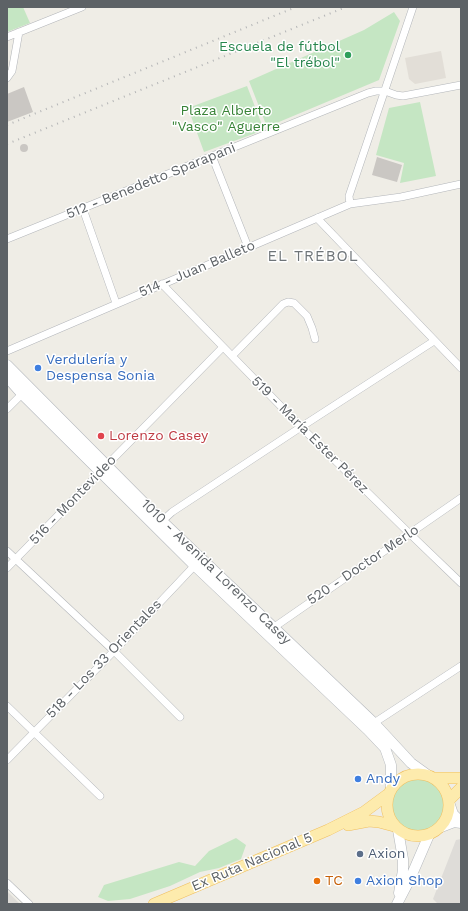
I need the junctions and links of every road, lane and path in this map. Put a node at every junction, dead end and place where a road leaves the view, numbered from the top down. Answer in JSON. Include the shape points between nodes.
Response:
{"nodes":[{"id":1,"x":81,"y":7,"type":"edge"},
{"id":2,"x":413,"y":7,"type":"edge"},
{"id":3,"x":19,"y":32,"type":"junction"},
{"id":4,"x":7,"y":37,"type":"edge"},
{"id":5,"x":7,"y":78,"type":"edge"},
{"id":6,"x":461,"y":85,"type":"edge"},
{"id":7,"x":385,"y":91,"type":"junction"},
{"id":8,"x":212,"y":156,"type":"junction"},
{"id":9,"x":461,"y":184,"type":"edge"},
{"id":10,"x":350,"y":204,"type":"junction"},
{"id":11,"x":83,"y":209,"type":"junction"},
{"id":12,"x":316,"y":218,"type":"junction"},
{"id":13,"x":7,"y":240,"type":"edge"},
{"id":14,"x":248,"y":247,"type":"junction"},
{"id":15,"x":162,"y":284,"type":"junction"},
{"id":16,"x":116,"y":303,"type":"junction"},
{"id":17,"x":315,"y":339,"type":"dead end"},
{"id":18,"x":434,"y":341,"type":"junction"},
{"id":19,"x":223,"y":347,"type":"junction"},
{"id":20,"x":7,"y":351,"type":"edge"},
{"id":21,"x":232,"y":356,"type":"junction"},
{"id":22,"x":7,"y":365,"type":"edge"},
{"id":23,"x":461,"y":368,"type":"edge"},
{"id":24,"x":7,"y":377,"type":"edge"},
{"id":25,"x":25,"y":391,"type":"junction"},
{"id":26,"x":7,"y":409,"type":"edge"},
{"id":27,"x":301,"y":427,"type":"junction"},
{"id":28,"x":103,"y":469,"type":"junction"},
{"id":29,"x":461,"y":498,"type":"edge"},
{"id":30,"x":159,"y":524,"type":"junction"},
{"id":31,"x":408,"y":533,"type":"junction"},
{"id":32,"x":7,"y":551,"type":"edge"},
{"id":33,"x":16,"y":559,"type":"junction"},
{"id":34,"x":198,"y":562,"type":"junction"},
{"id":35,"x":7,"y":568,"type":"edge"},
{"id":36,"x":461,"y":583,"type":"edge"},
{"id":37,"x":269,"y":630,"type":"junction"},
{"id":38,"x":114,"y":651,"type":"junction"},
{"id":39,"x":461,"y":666,"type":"edge"},
{"id":40,"x":7,"y":706,"type":"edge"},
{"id":41,"x":180,"y":717,"type":"dead end"},
{"id":42,"x":371,"y":727,"type":"junction"},
{"id":43,"x":34,"y":732,"type":"junction"},
{"id":44,"x":7,"y":760,"type":"edge"},
{"id":45,"x":431,"y":777,"type":"junction"},
{"id":46,"x":461,"y":778,"type":"edge"},
{"id":47,"x":461,"y":788,"type":"edge"},
{"id":48,"x":389,"y":792,"type":"junction"},
{"id":49,"x":100,"y":796,"type":"dead end"},
{"id":50,"x":449,"y":803,"type":"junction"},
{"id":51,"x":461,"y":823,"type":"edge"},
{"id":52,"x":441,"y":827,"type":"junction"},
{"id":53,"x":396,"y":828,"type":"junction"},
{"id":54,"x":328,"y":830,"type":"junction"},
{"id":55,"x":429,"y":834,"type":"junction"},
{"id":56,"x":7,"y":883,"type":"edge"},
{"id":57,"x":28,"y":903,"type":"edge"},
{"id":58,"x":154,"y":904,"type":"edge"},
{"id":59,"x":396,"y":904,"type":"edge"}],
"edges":[{"from":1,"to":3,"type":"street"},
{"from":2,"to":7,"type":"street"},
{"from":3,"to":4,"type":"street"},
{"from":3,"to":5,"type":"street","via":[[12,71]]},
{"from":6,"to":7,"type":"street","via":[[403,96]]},
{"from":7,"to":8,"type":"street","name":"512 - Benedetto Sparapani","via":[[368,93]]},
{"from":7,"to":10,"type":"street","via":[[349,196]]},
{"from":8,"to":11,"type":"street","name":"512 - Benedetto Sparapani"},
{"from":8,"to":14,"type":"street"},
{"from":9,"to":10,"type":"street","name":"514 - Juan Balleto","via":[[401,197]]},
{"from":10,"to":12,"type":"street","name":"514 - Juan Balleto"},
{"from":11,"to":13,"type":"street","name":"512 - Benedetto Sparapani"},
{"from":11,"to":16,"type":"street"},
{"from":12,"to":14,"type":"street","name":"514 - Juan Balleto"},
{"from":12,"to":18,"type":"street"},
{"from":14,"to":15,"type":"street","name":"514 - Juan Balleto"},
{"from":15,"to":16,"type":"street","name":"514 - Juan Balleto"},
{"from":15,"to":19,"type":"street","name":"519 - María Ester Pérez"},
{"from":16,"to":20,"type":"street","name":"514 - Juan Balleto"},
{"from":17,"to":21,"type":"street","via":[[306,316],[294,303],[288,302],[283,304]]},
{"from":18,"to":23,"type":"street"},
{"from":18,"to":27,"type":"street"},
{"from":19,"to":21,"type":"street","name":"519 - María Ester Pérez"},
{"from":19,"to":28,"type":"street","name":"516 - Montevideo"},
{"from":21,"to":27,"type":"street","name":"519 - María Ester Pérez"},
{"from":22,"to":25,"type":"main road","name":"1010 - Avenida Lorenzo Casey"},
{"from":24,"to":25,"type":"main road","name":"1010 - Avenida Lorenzo Casey"},
{"from":25,"to":26,"type":"street"},
{"from":25,"to":28,"type":"main road","name":"1010 - Avenida Lorenzo Casey"},
{"from":27,"to":30,"type":"street","via":[[172,512]]},
{"from":27,"to":31,"type":"street","name":"519 - María Ester Pérez"},
{"from":28,"to":30,"type":"main road","name":"1010 - Avenida Lorenzo Casey"},
{"from":28,"to":33,"type":"street","name":"516 - Montevideo"},
{"from":29,"to":31,"type":"street","name":"520 - Doctor Merlo"},
{"from":30,"to":34,"type":"main road","name":"1010 - Avenida Lorenzo Casey"},
{"from":31,"to":36,"type":"street","name":"519 - María Ester Pérez"},
{"from":31,"to":37,"type":"street","name":"520 - Doctor Merlo"},
{"from":32,"to":33,"type":"street"},
{"from":33,"to":35,"type":"street","name":"516 - Montevideo"},
{"from":33,"to":38,"type":"street"},
{"from":34,"to":37,"type":"main road","name":"1010 - Avenida Lorenzo Casey"},
{"from":34,"to":38,"type":"street","name":"518 - Los 33 Orientales"},
{"from":37,"to":42,"type":"main road","name":"1010 - Avenida Lorenzo Casey"},
{"from":38,"to":41,"type":"street"},
{"from":38,"to":43,"type":"street","name":"518 - Los 33 Orientales"},
{"from":39,"to":42,"type":"street"},
{"from":40,"to":43,"type":"street"},
{"from":42,"to":45,"type":"main road","name":"1010 - Avenida Lorenzo Casey","via":[[411,763]]},
{"from":42,"to":48,"type":"main road","name":"1010 - Avenida Lorenzo Casey","via":[[388,755],[392,775]]},
{"from":43,"to":44,"type":"street","name":"518 - Los 33 Orientales"},
{"from":43,"to":49,"type":"street"},
{"from":45,"to":46,"type":"main road"},
{"from":45,"to":48,"type":"main road","via":[[422,774],[408,775],[396,782]]},
{"from":45,"to":50,"type":"main road","via":[[444,788]]},
{"from":47,"to":50,"type":"main road"},
{"from":48,"to":53,"type":"main road","via":[[386,812]]},
{"from":48,"to":54,"type":"main road","name":"Ex Ruta Nacional 5","via":[[364,812]]},
{"from":50,"to":51,"type":"main road","via":[[453,814]]},
{"from":50,"to":52,"type":"main road","via":[[448,814]]},
{"from":51,"to":52,"type":"main road","via":[[454,822]]},
{"from":52,"to":55,"type":"main road"},
{"from":53,"to":54,"type":"main road","name":"Ex Ruta Nacional 5","via":[[369,821]]},
{"from":53,"to":55,"type":"main road","via":[[407,835],[418,837]]},
{"from":53,"to":59,"type":"main road","via":[[403,859]]},
{"from":54,"to":58,"type":"main road","name":"Ex Ruta Nacional 5"},
{"from":55,"to":59,"type":"main road","via":[[410,879]]},
{"from":56,"to":57,"type":"street"}]}
